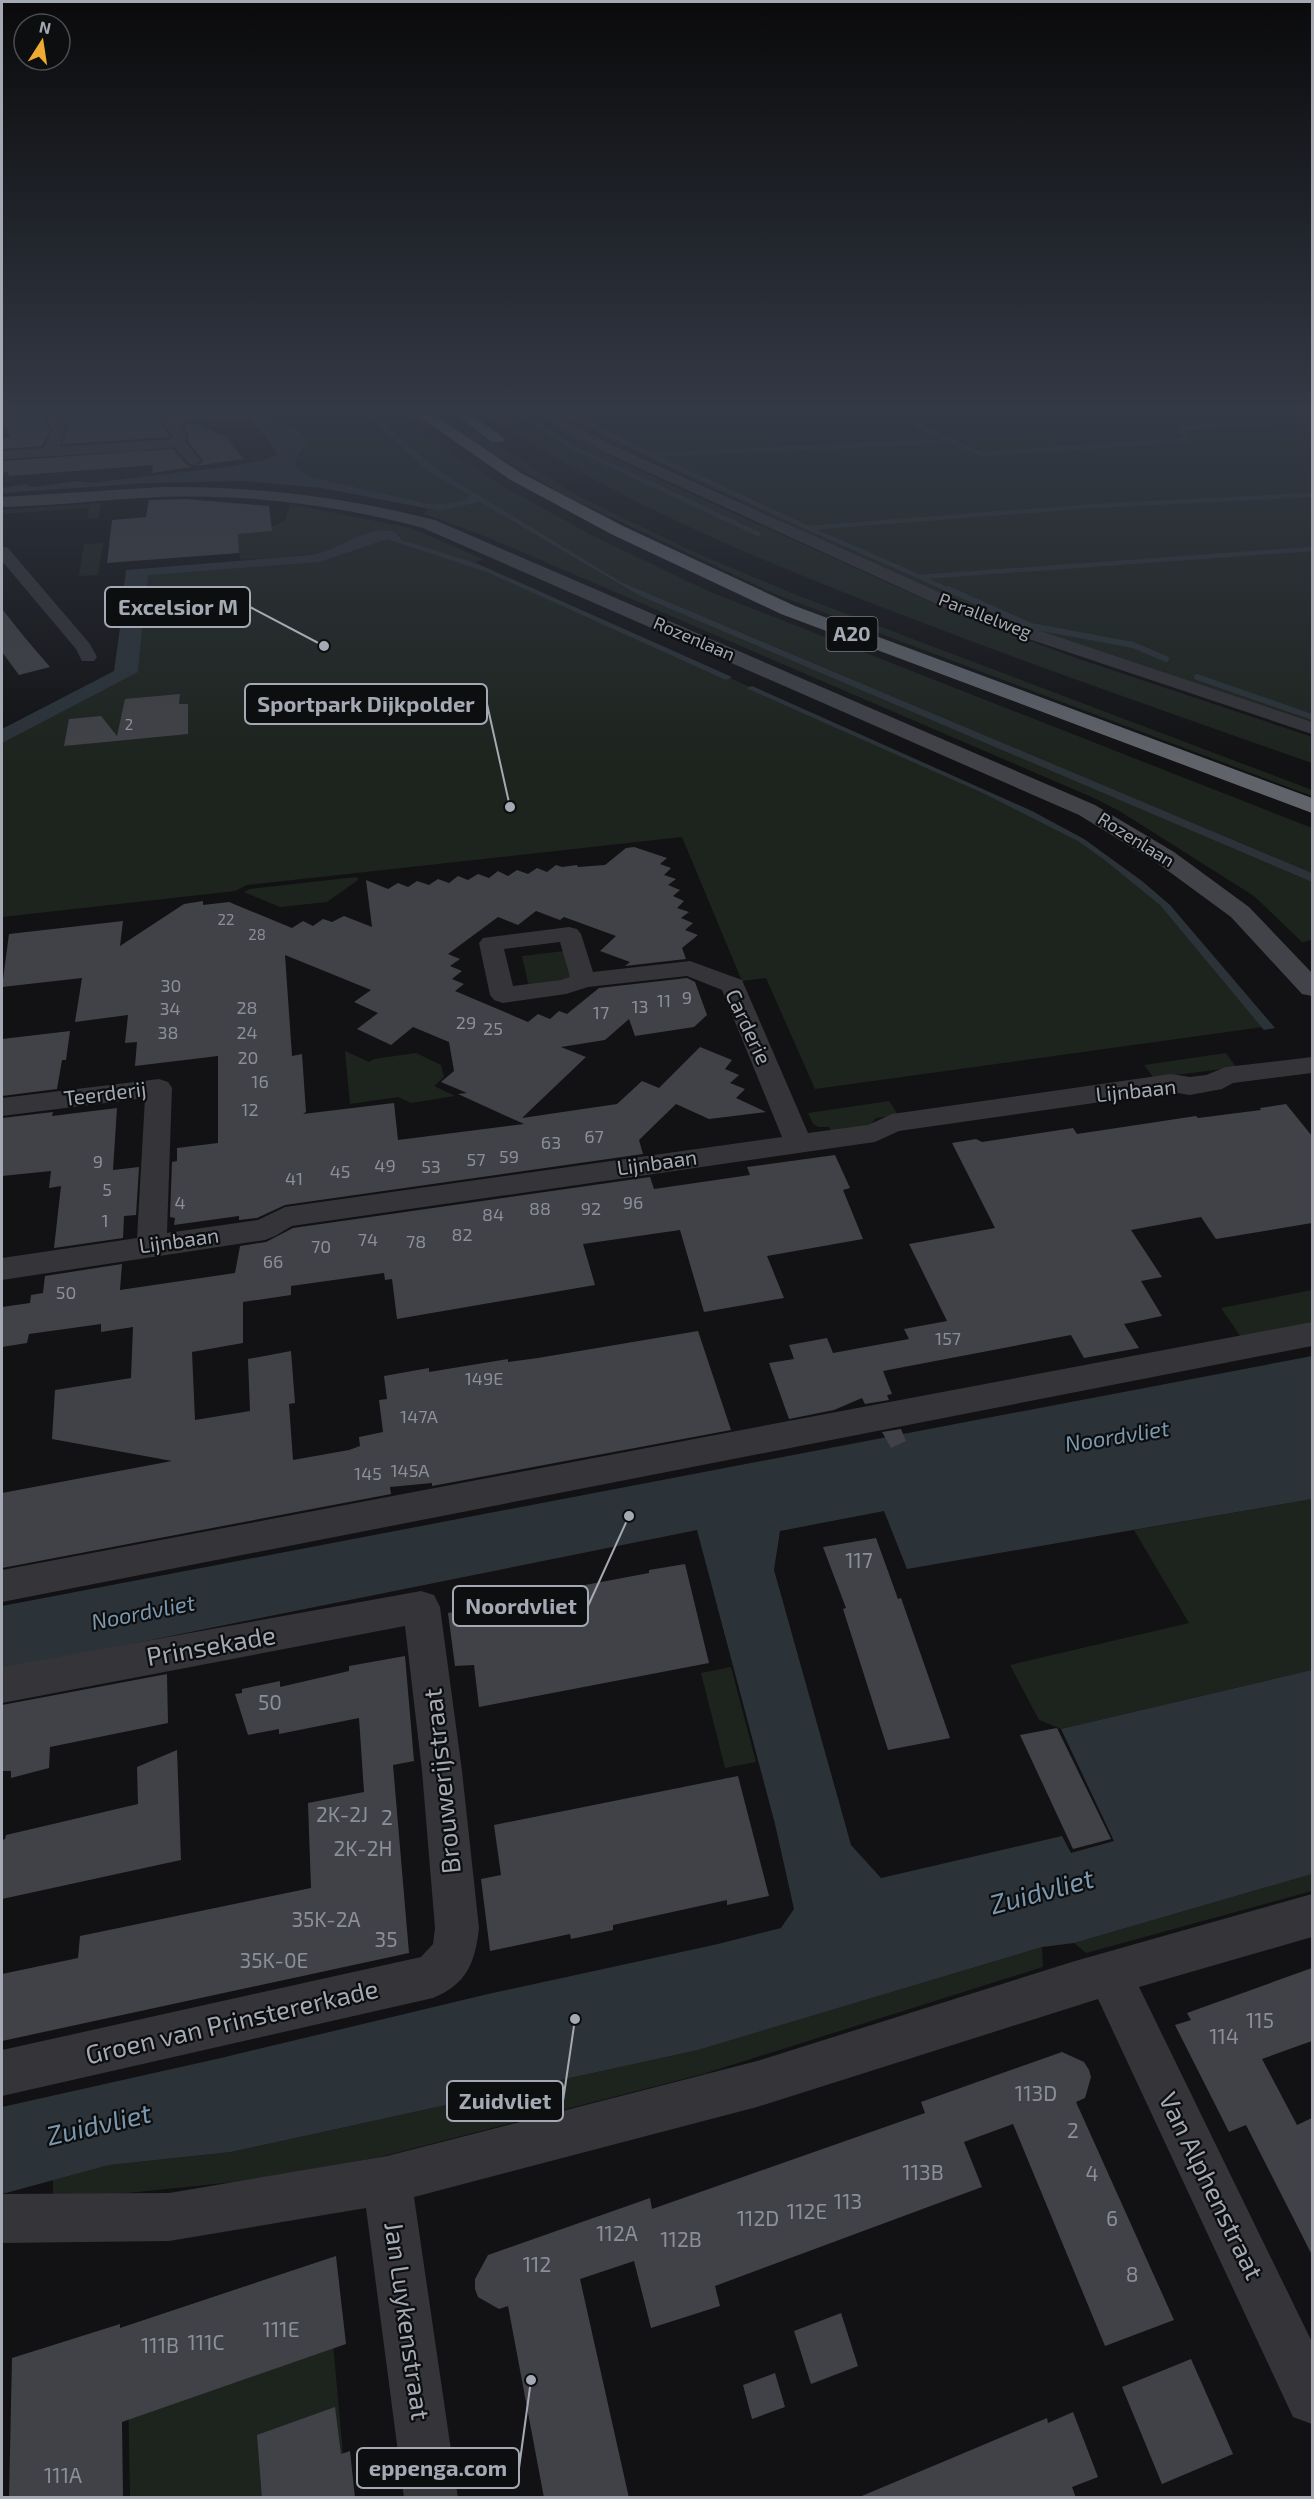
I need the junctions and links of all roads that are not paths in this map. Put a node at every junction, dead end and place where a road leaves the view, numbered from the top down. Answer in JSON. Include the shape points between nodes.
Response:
{"nodes":[{"id":1,"x":435,"y":527,"type":"edge"},
{"id":2,"x":611,"y":527,"type":"edge"},
{"id":3,"x":780,"y":527,"type":"edge"},
{"id":4,"x":2,"y":541,"type":"edge"},
{"id":5,"x":2,"y":550,"type":"edge"},
{"id":6,"x":88,"y":657,"type":"dead end"},
{"id":7,"x":1312,"y":728,"type":"edge"},
{"id":8,"x":1312,"y":806,"type":"edge"},
{"id":9,"x":583,"y":980,"type":"dead end"},
{"id":10,"x":1312,"y":988,"type":"edge"},
{"id":11,"x":1312,"y":1065,"type":"edge"},
{"id":12,"x":2,"y":1107,"type":"edge"},
{"id":13,"x":798,"y":1142,"type":"junction"},
{"id":14,"x":152,"y":1245,"type":"junction"},
{"id":15,"x":2,"y":1269,"type":"edge"},
{"id":16,"x":1312,"y":1334,"type":"edge"},
{"id":17,"x":2,"y":1586,"type":"edge"},
{"id":18,"x":421,"y":1607,"type":"joint"},
{"id":19,"x":2,"y":1685,"type":"edge"},
{"id":20,"x":1312,"y":1916,"type":"edge"},
{"id":21,"x":454,"y":1954,"type":"joint"},
{"id":22,"x":1109,"y":1973,"type":"junction"},
{"id":23,"x":2,"y":2073,"type":"edge"},
{"id":24,"x":387,"y":2180,"type":"junction"},
{"id":25,"x":2,"y":2219,"type":"edge"},
{"id":26,"x":1312,"y":2398,"type":"edge"},
{"id":27,"x":431,"y":2498,"type":"edge"}],
"edges":[{"from":1,"to":10,"type":"street","name":"Rozenlaan","via":[[1087,810],[1165,857],[1231,905]]},
{"from":2,"to":8,"type":"highway","number":"A20","via":[[788,610]]},
{"from":3,"to":7,"type":"street","name":"Parallelweg","via":[[975,615]]},
{"from":4,"to":5,"type":"street"},
{"from":5,"to":6,"type":"street"},
{"from":9,"to":13,"type":"street","name":"Carderie","via":[[690,968],[733,985]]},
{"from":11,"to":13,"type":"street","name":"Lijnbaan","via":[[1226,1075],[1213,1083],[1172,1083],[892,1123],[875,1132]]},
{"from":12,"to":14,"type":"street","name":"Teerderij","via":[[159,1088]]},
{"from":13,"to":14,"type":"street","name":"Lijnbaan","via":[[285,1216],[265,1229]]},
{"from":14,"to":15,"type":"street","name":"Lijnbaan"},
{"from":16,"to":17,"type":"street"},
{"from":18,"to":19,"type":"street","name":"Prinsekade"},
{"from":18,"to":21,"type":"street","name":"Brouwerijstraat","via":[[456,1917]]},
{"from":20,"to":22,"type":"street"},
{"from":21,"to":23,"type":"street","name":"Groen van Prinstererkade","via":[[433,1976]]},
{"from":22,"to":24,"type":"street","via":[[756,2084]]},
{"from":22,"to":26,"type":"street","name":"Van Alphenstraat"},
{"from":24,"to":25,"type":"street","via":[[169,2217]]},
{"from":24,"to":27,"type":"street","name":"Jan Luykenstraat"}]}
